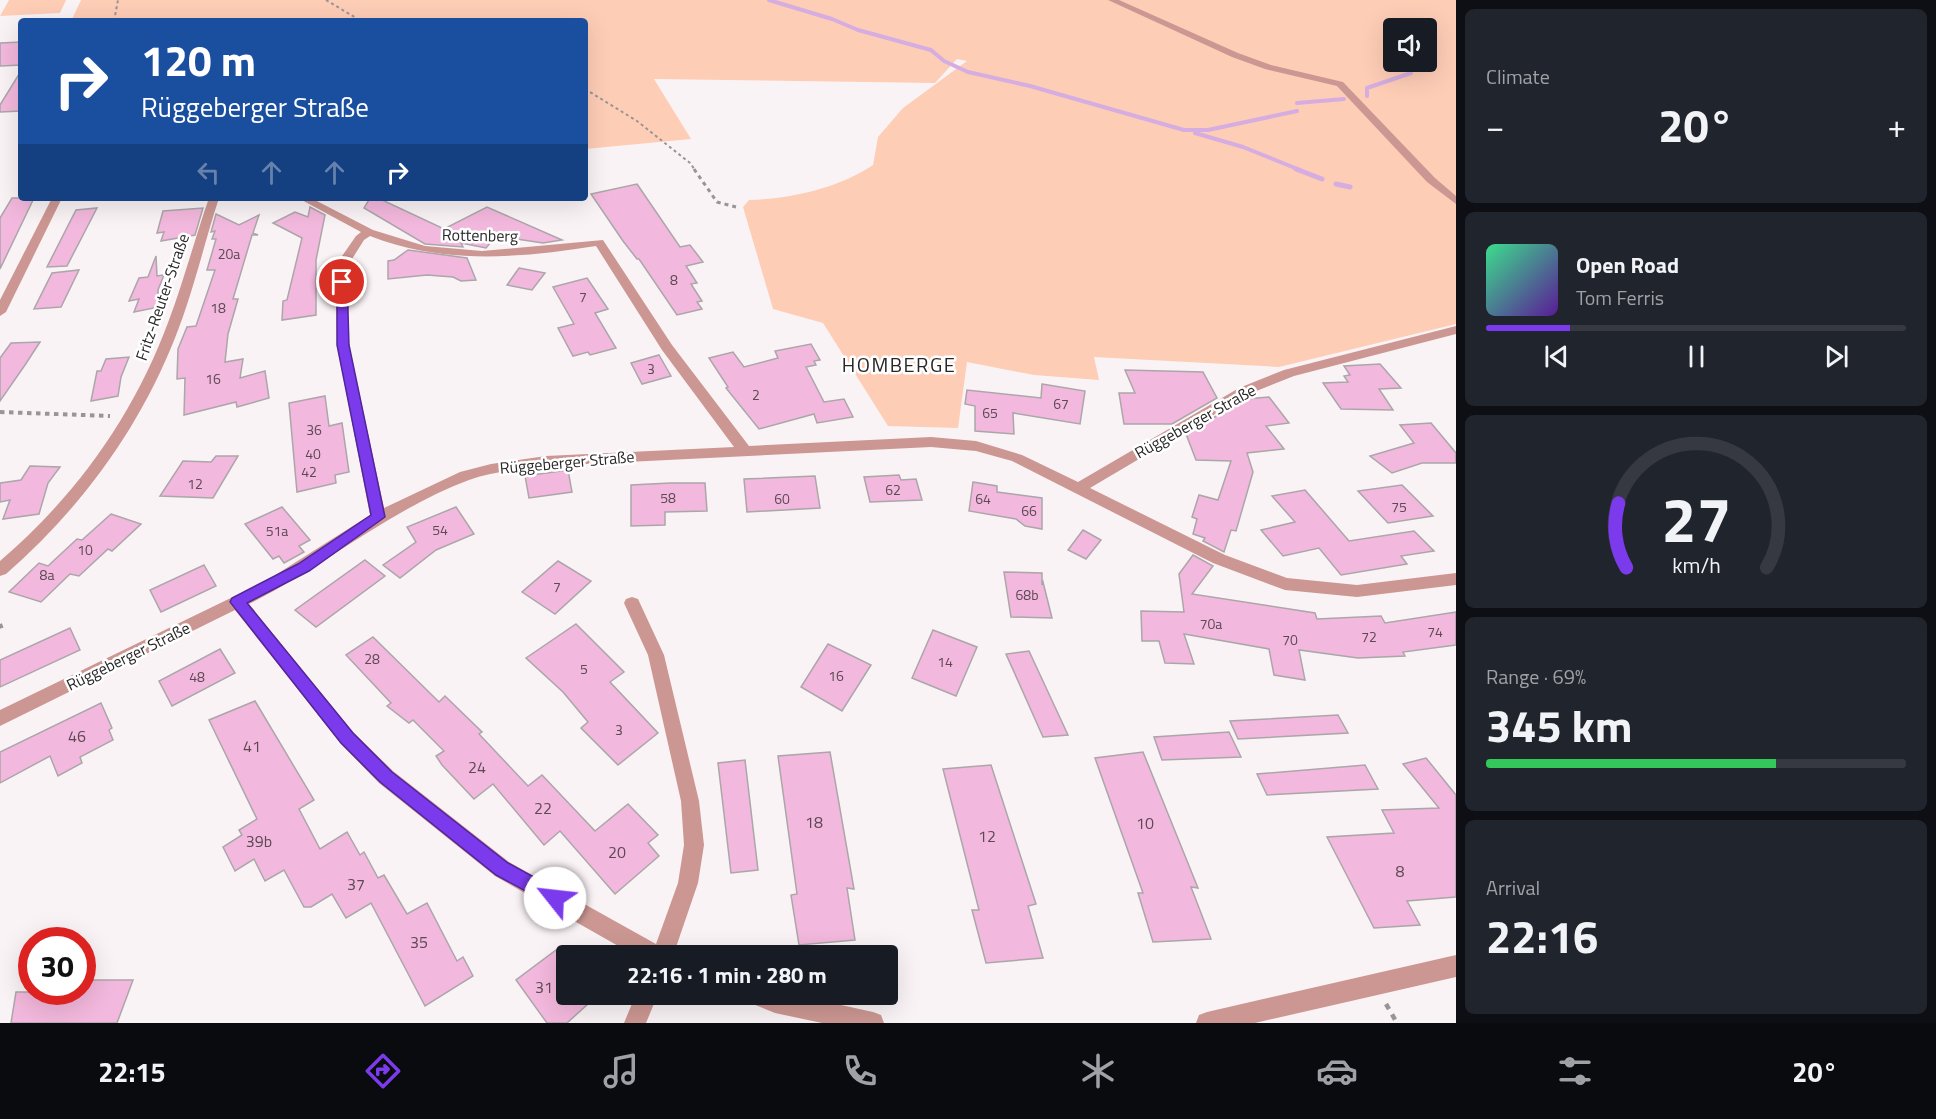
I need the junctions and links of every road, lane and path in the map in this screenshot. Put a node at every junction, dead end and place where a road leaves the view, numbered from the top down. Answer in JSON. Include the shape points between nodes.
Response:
{"nodes":[{"id":1,"x":118,"y":0,"type":"edge"},
{"id":2,"x":326,"y":0,"type":"edge"},
{"id":3,"x":1112,"y":0,"type":"edge"},
{"id":4,"x":115,"y":18,"type":"edge"},
{"id":5,"x":357,"y":18,"type":"edge"},
{"id":6,"x":588,"y":91,"type":"edge"},
{"id":7,"x":56,"y":201,"type":"edge"},
{"id":8,"x":213,"y":201,"type":"edge"},
{"id":9,"x":309,"y":201,"type":"edge"},
{"id":10,"x":1456,"y":201,"type":"edge"},
{"id":11,"x":736,"y":207,"type":"dead end"},
{"id":12,"x":369,"y":232,"type":"junction"},
{"id":13,"x":0,"y":312,"type":"edge"},
{"id":14,"x":1456,"y":330,"type":"edge"},
{"id":15,"x":0,"y":412,"type":"edge"},
{"id":16,"x":131,"y":417,"type":"junction"},
{"id":17,"x":745,"y":451,"type":"junction"},
{"id":18,"x":1079,"y":488,"type":"junction"},
{"id":19,"x":378,"y":517,"type":"junction"},
{"id":20,"x":0,"y":570,"type":"edge"},
{"id":21,"x":1456,"y":579,"type":"edge"},
{"id":22,"x":238,"y":602,"type":"junction"},
{"id":23,"x":632,"y":603,"type":"dead end"},
{"id":24,"x":0,"y":624,"type":"edge"},
{"id":25,"x":0,"y":632,"type":"edge"},
{"id":26,"x":0,"y":718,"type":"edge"},
{"id":27,"x":637,"y":945,"type":"edge"},
{"id":28,"x":666,"y":945,"type":"edge"},
{"id":29,"x":1456,"y":966,"type":"edge"},
{"id":30,"x":643,"y":1005,"type":"edge"},
{"id":31,"x":789,"y":1005,"type":"edge"},
{"id":32,"x":636,"y":1023,"type":"edge"},
{"id":33,"x":873,"y":1023,"type":"edge"},
{"id":34,"x":1207,"y":1023,"type":"edge"}],
"edges":[{"from":1,"to":4,"type":"path"},
{"from":2,"to":5,"type":"path"},
{"from":3,"to":10,"type":"street","via":[[1246,59],[1340,84]]},
{"from":6,"to":11,"type":"path","via":[[637,121],[690,163],[717,202]]},
{"from":7,"to":13,"type":"street"},
{"from":8,"to":16,"type":"street","name":"Fritz-Reuter-Straße","via":[[170,335]]},
{"from":9,"to":12,"type":"street"},
{"from":12,"to":17,"type":"street","name":"Rottenberg","via":[[427,250],[459,254],[533,252],[599,242],[668,347]]},
{"from":12,"to":19,"type":"street","via":[[346,259],[342,282],[343,345]]},
{"from":14,"to":18,"type":"street","name":"Rüggeberger Straße","via":[[1289,373],[1244,391]]},
{"from":15,"to":16,"type":"path"},
{"from":16,"to":20,"type":"street","name":"Fritz-Reuter-Straße","via":[[91,478],[55,520]]},
{"from":17,"to":18,"type":"street","name":"Rüggeberger Straße","via":[[931,442],[976,446],[1017,458]]},
{"from":17,"to":19,"type":"street","name":"Rüggeberger Straße","via":[[546,461],[491,469]]},
{"from":18,"to":21,"type":"street","name":"Rüggeberger Straße","via":[[1219,559],[1285,584],[1356,591]]},
{"from":19,"to":22,"type":"street","name":"Rüggeberger Straße","via":[[303,567]]},
{"from":22,"to":26,"type":"street","name":"Rüggeberger Straße"},
{"from":22,"to":27,"type":"street","via":[[347,738],[401,789],[502,869]]},
{"from":23,"to":28,"type":"street","via":[[656,655],[690,801],[694,845],[688,883]]},
{"from":24,"to":25,"type":"path"},
{"from":29,"to":34,"type":"street"},
{"from":30,"to":32,"type":"street"},
{"from":31,"to":33,"type":"street"}]}
